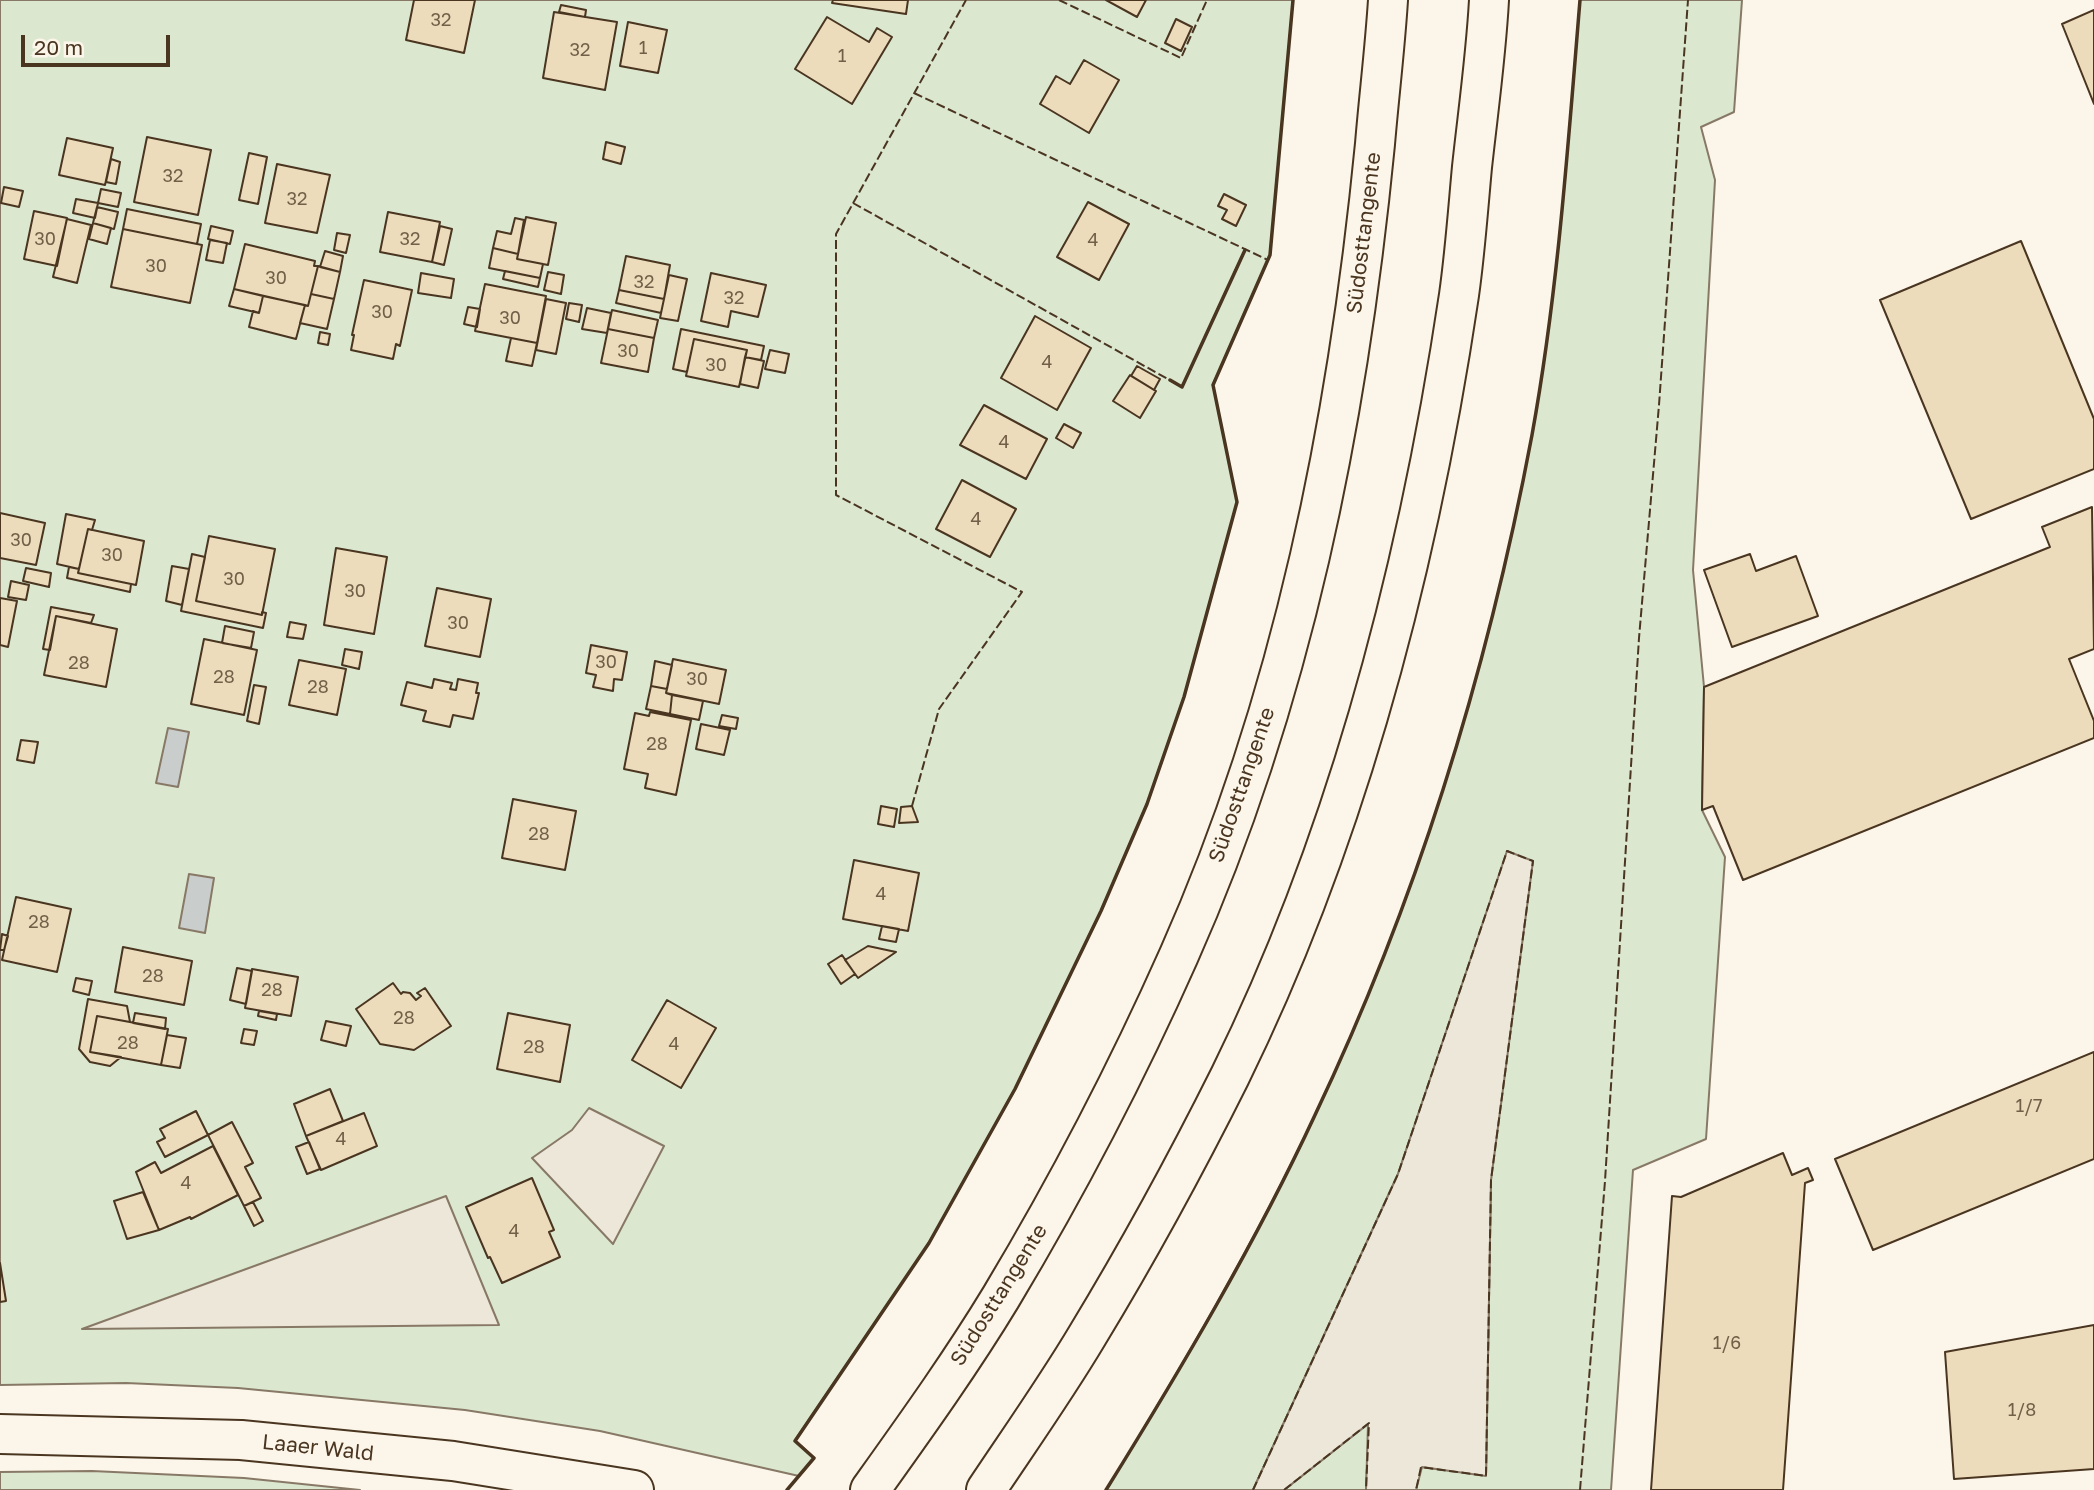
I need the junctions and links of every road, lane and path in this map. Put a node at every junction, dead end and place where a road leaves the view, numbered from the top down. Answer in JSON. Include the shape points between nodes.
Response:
{"nodes":[{"id":1,"x":1388,"y":0,"type":"edge"},
{"id":2,"x":1489,"y":0,"type":"edge"},
{"id":3,"x":0,"y":1434,"type":"edge"},
{"id":4,"x":634,"y":1490,"type":"edge"},
{"id":5,"x":870,"y":1490,"type":"edge"},
{"id":6,"x":986,"y":1490,"type":"edge"}],
"edges":[{"from":1,"to":5,"type":"main road","name":"Südosttangente","via":[[1367,227],[1344,386],[1321,513],[1254,759],[1181,951],[1071,1175],[999,1300]]},
{"from":2,"to":6,"type":"main road","via":[[1460,291],[1440,409],[1386,651],[1345,791],[1280,963],[1230,1076],[1086,1338]]},
{"from":3,"to":4,"type":"main road","name":"Laaer Wald","via":[[240,1440],[453,1461]]}]}
